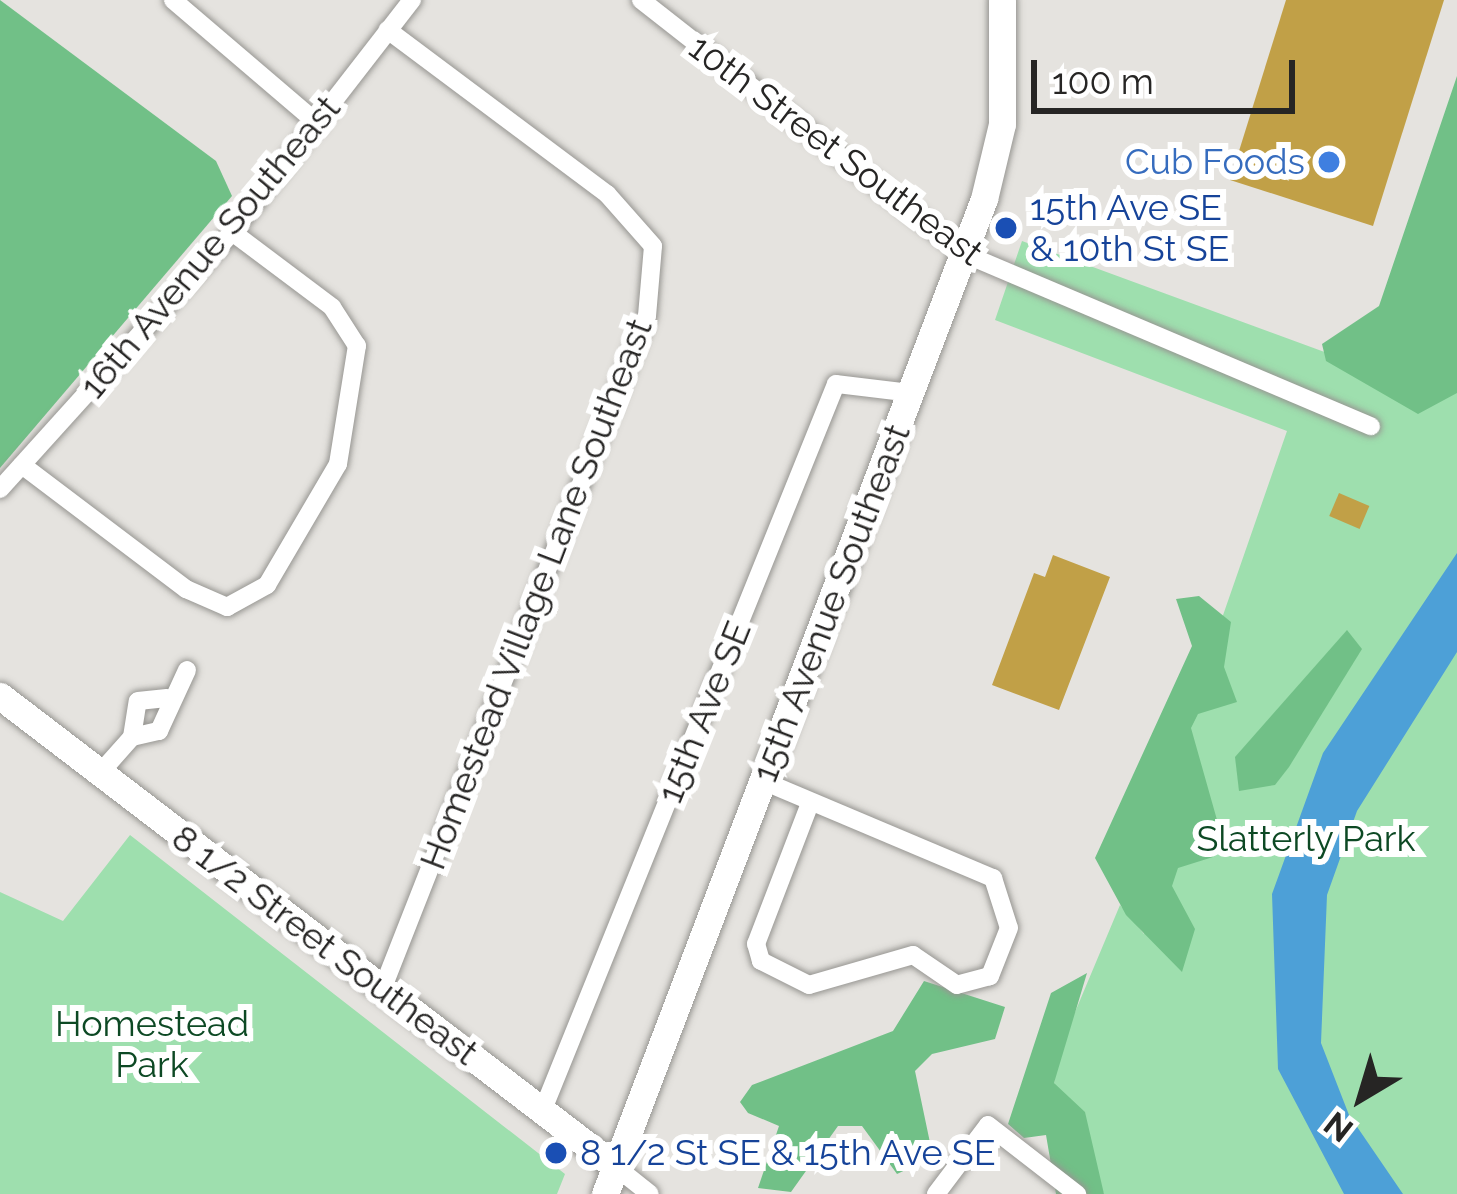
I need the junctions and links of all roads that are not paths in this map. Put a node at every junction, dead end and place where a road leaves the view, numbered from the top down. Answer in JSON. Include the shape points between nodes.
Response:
{"nodes":[{"id":1,"x":173,"y":0,"type":"edge"},
{"id":2,"x":412,"y":0,"type":"edge"},
{"id":3,"x":641,"y":0,"type":"edge"},
{"id":4,"x":1002,"y":0,"type":"edge"},
{"id":5,"x":388,"y":30,"type":"junction"},
{"id":6,"x":318,"y":124,"type":"junction"},
{"id":7,"x":232,"y":232,"type":"junction"},
{"id":8,"x":965,"y":254,"type":"junction"},
{"id":9,"x":911,"y":393,"type":"junction"},
{"id":10,"x":1371,"y":426,"type":"dead end"},
{"id":11,"x":22,"y":465,"type":"junction"},
{"id":12,"x":0,"y":489,"type":"edge"},
{"id":13,"x":187,"y":670,"type":"dead end"},
{"id":14,"x":0,"y":696,"type":"edge"},
{"id":15,"x":167,"y":698,"type":"junction"},
{"id":16,"x":132,"y":737,"type":"junction"},
{"id":17,"x":100,"y":773,"type":"junction"},
{"id":18,"x":763,"y":782,"type":"junction"},
{"id":19,"x":809,"y":806,"type":"junction"},
{"id":20,"x":382,"y":990,"type":"junction"},
{"id":21,"x":542,"y":1112,"type":"junction"},
{"id":22,"x":610,"y":1181,"type":"edge"},
{"id":23,"x":650,"y":1194,"type":"edge"},
{"id":24,"x":936,"y":1194,"type":"edge"},
{"id":25,"x":1077,"y":1194,"type":"edge"}],
"edges":[{"from":1,"to":6,"type":"street"},
{"from":2,"to":5,"type":"street","name":"16th Avenue Southeast"},
{"from":3,"to":8,"type":"street","name":"10th Street Southeast"},
{"from":4,"to":8,"type":"main road","name":"15th Avenue Southeast","via":[[1002,124]]},
{"from":5,"to":6,"type":"street","name":"16th Avenue Southeast"},
{"from":5,"to":20,"type":"street","name":"Homestead Village Lane Southeast","via":[[607,194],[653,246],[646,316]]},
{"from":6,"to":7,"type":"street","name":"16th Avenue Southeast"},
{"from":7,"to":11,"type":"street","name":"16th Avenue Southeast"},
{"from":7,"to":11,"type":"street","via":[[332,307],[357,346],[338,464],[267,584],[227,607],[187,590]]},
{"from":8,"to":9,"type":"main road","name":"15th Avenue Southeast"},
{"from":8,"to":10,"type":"street","name":"10th Street Southeast"},
{"from":9,"to":18,"type":"main road","name":"15th Avenue Southeast"},
{"from":9,"to":21,"type":"street","name":"15th Ave SE","via":[[836,385]]},
{"from":11,"to":12,"type":"street","name":"16th Avenue Southeast"},
{"from":13,"to":15,"type":"street"},
{"from":14,"to":17,"type":"main road","name":"8 1/2 Street Southeast"},
{"from":15,"to":16,"type":"street","via":[[159,731]]},
{"from":15,"to":16,"type":"street","via":[[138,701]]},
{"from":16,"to":17,"type":"street"},
{"from":17,"to":20,"type":"main road","name":"8 1/2 Street Southeast"},
{"from":18,"to":19,"type":"street"},
{"from":18,"to":22,"type":"main road","name":"15th Avenue Southeast"},
{"from":19,"to":19,"type":"street","via":[[756,944],[761,961],[809,986],[913,955],[957,985],[990,976],[1009,928],[993,878]]},
{"from":20,"to":21,"type":"main road","name":"8 1/2 Street Southeast"},
{"from":21,"to":22,"type":"main road","name":"8 1/2 Street Southeast"},
{"from":22,"to":23,"type":"street","name":"8 1/2 Street Southeast"},
{"from":24,"to":25,"type":"street","via":[[988,1125]]}]}
